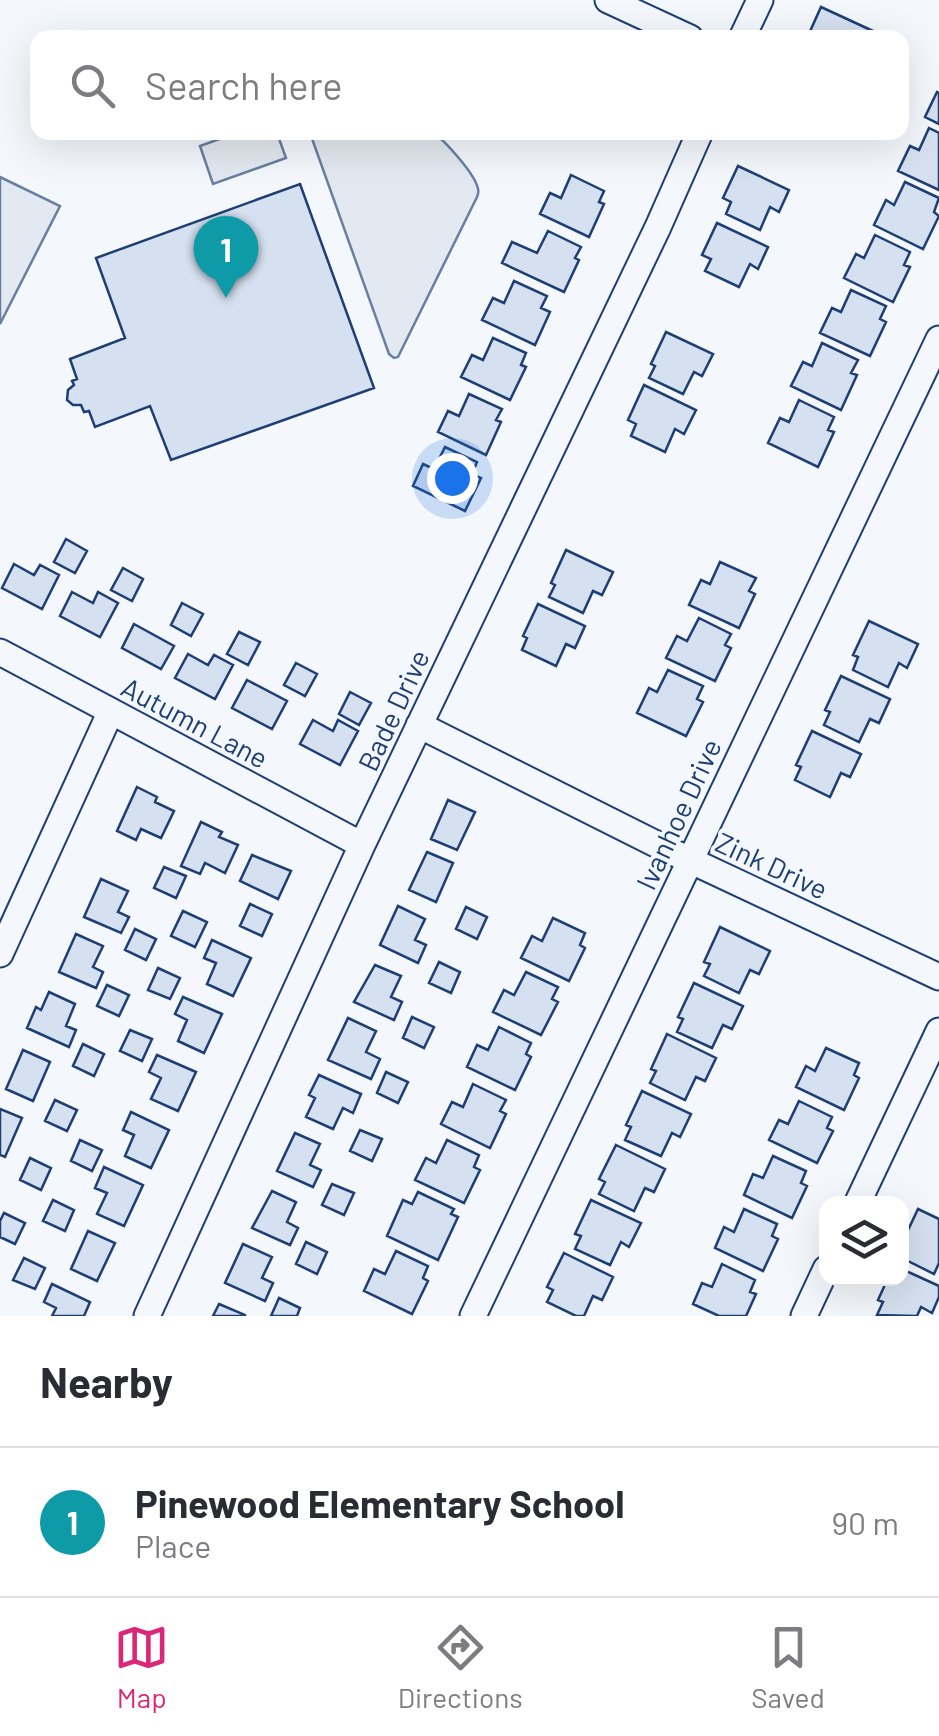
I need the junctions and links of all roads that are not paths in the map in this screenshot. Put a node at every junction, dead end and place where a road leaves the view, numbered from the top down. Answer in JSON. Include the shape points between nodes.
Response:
{"nodes":[{"id":1,"x":608,"y":0,"type":"edge"},
{"id":2,"x":760,"y":0,"type":"edge"},
{"id":3,"x":673,"y":30,"type":"edge"},
{"id":4,"x":746,"y":30,"type":"edge"},
{"id":5,"x":696,"y":140,"type":"edge"},
{"id":6,"x":939,"y":338,"type":"edge"},
{"id":7,"x":0,"y":652,"type":"edge"},
{"id":8,"x":111,"y":711,"type":"junction"},
{"id":9,"x":419,"y":725,"type":"junction"},
{"id":10,"x":362,"y":845,"type":"junction"},
{"id":11,"x":690,"y":860,"type":"junction"},
{"id":12,"x":0,"y":954,"type":"edge"},
{"id":13,"x":939,"y":977,"type":"edge"},
{"id":14,"x":939,"y":1031,"type":"edge"},
{"id":15,"x":861,"y":1196,"type":"edge"},
{"id":16,"x":819,"y":1284,"type":"edge"},
{"id":17,"x":146,"y":1316,"type":"edge"},
{"id":18,"x":473,"y":1316,"type":"edge"},
{"id":19,"x":804,"y":1316,"type":"edge"}],
"edges":[{"from":1,"to":3,"type":"street"},
{"from":2,"to":4,"type":"street"},
{"from":5,"to":9,"type":"street","name":"Bade Drive"},
{"from":6,"to":11,"type":"street","name":"Ivanhoe Drive"},
{"from":7,"to":8,"type":"street","name":"Autumn Lane"},
{"from":8,"to":10,"type":"street","name":"Autumn Lane"},
{"from":8,"to":12,"type":"street"},
{"from":9,"to":10,"type":"street","name":"Bade Drive"},
{"from":9,"to":11,"type":"street","name":"Zink Drive"},
{"from":10,"to":17,"type":"street","name":"Bade Drive"},
{"from":11,"to":13,"type":"street","name":"Zink Drive"},
{"from":11,"to":18,"type":"street","name":"Ivanhoe Drive"},
{"from":14,"to":15,"type":"street"},
{"from":16,"to":19,"type":"street"}]}
